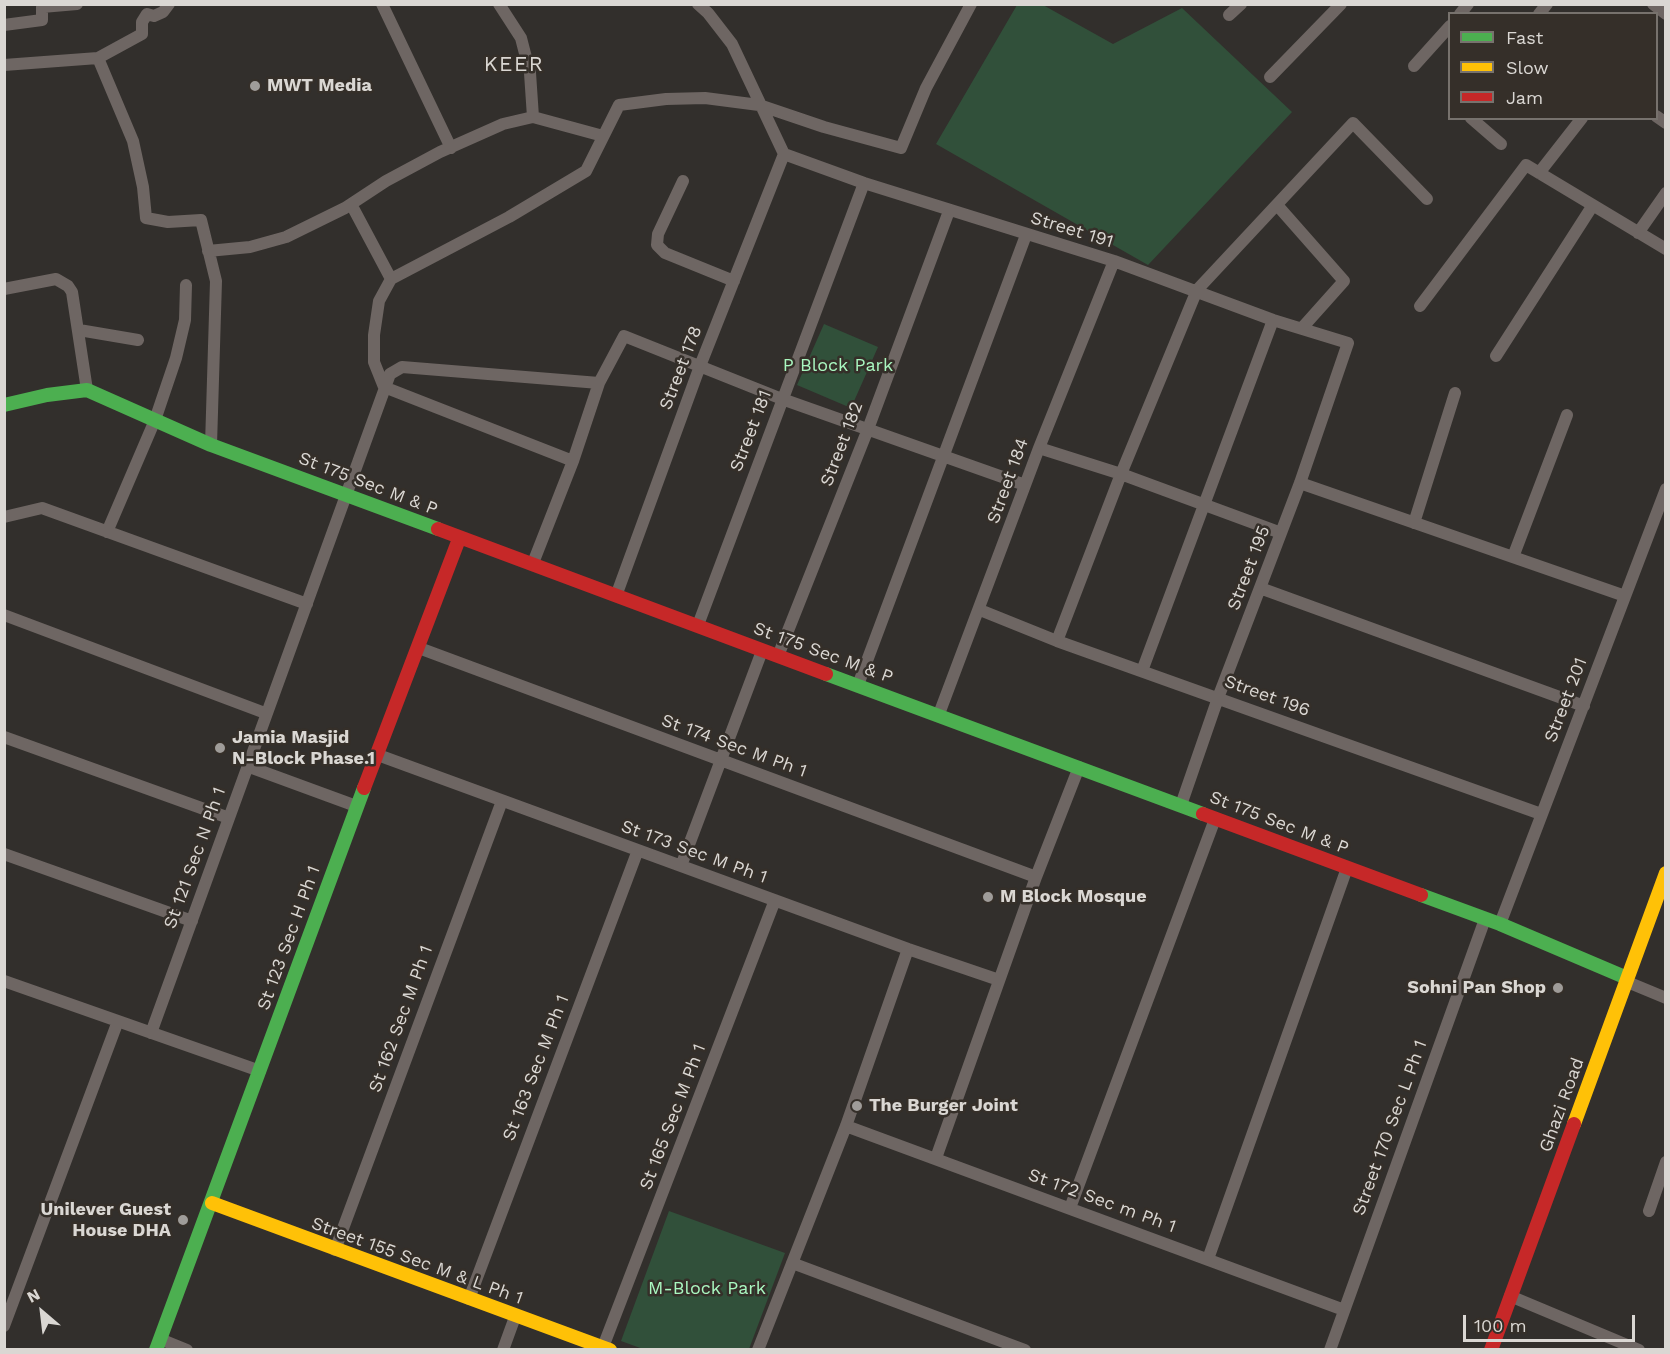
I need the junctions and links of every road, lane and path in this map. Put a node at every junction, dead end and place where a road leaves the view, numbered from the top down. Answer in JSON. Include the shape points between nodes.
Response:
{"nodes":[{"id":1,"x":77,"y":4,"type":"edge"},
{"id":2,"x":170,"y":4,"type":"edge"},
{"id":3,"x":382,"y":4,"type":"edge"},
{"id":4,"x":499,"y":4,"type":"edge"},
{"id":5,"x":698,"y":4,"type":"edge"},
{"id":6,"x":971,"y":4,"type":"edge"},
{"id":7,"x":1241,"y":4,"type":"edge"},
{"id":8,"x":1341,"y":4,"type":"edge"},
{"id":9,"x":1229,"y":15,"type":"dead end"},
{"id":10,"x":4,"y":25,"type":"edge"},
{"id":11,"x":1448,"y":27,"type":"edge"},
{"id":12,"x":98,"y":58,"type":"junction"},
{"id":13,"x":4,"y":65,"type":"edge"},
{"id":14,"x":1414,"y":66,"type":"dead end"},
{"id":15,"x":1270,"y":78,"type":"dead end"},
{"id":16,"x":759,"y":105,"type":"junction"},
{"id":17,"x":533,"y":117,"type":"junction"},
{"id":18,"x":1473,"y":120,"type":"edge"},
{"id":19,"x":1580,"y":120,"type":"edge"},
{"id":20,"x":603,"y":136,"type":"junction"},
{"id":21,"x":1502,"y":144,"type":"dead end"},
{"id":22,"x":451,"y":148,"type":"junction"},
{"id":23,"x":784,"y":154,"type":"junction"},
{"id":24,"x":1539,"y":173,"type":"junction"},
{"id":25,"x":683,"y":181,"type":"dead end"},
{"id":26,"x":864,"y":183,"type":"junction"},
{"id":27,"x":1665,"y":193,"type":"edge"},
{"id":28,"x":1427,"y":199,"type":"dead end"},
{"id":29,"x":351,"y":204,"type":"junction"},
{"id":30,"x":1277,"y":205,"type":"junction"},
{"id":31,"x":1593,"y":205,"type":"junction"},
{"id":32,"x":949,"y":211,"type":"junction"},
{"id":33,"x":1638,"y":232,"type":"junction"},
{"id":34,"x":1026,"y":235,"type":"junction"},
{"id":35,"x":1665,"y":249,"type":"edge"},
{"id":36,"x":208,"y":251,"type":"junction"},
{"id":37,"x":1114,"y":261,"type":"junction"},
{"id":38,"x":391,"y":279,"type":"junction"},
{"id":39,"x":734,"y":281,"type":"junction"},
{"id":40,"x":186,"y":285,"type":"dead end"},
{"id":41,"x":4,"y":290,"type":"edge"},
{"id":42,"x":1197,"y":290,"type":"junction"},
{"id":43,"x":1420,"y":306,"type":"dead end"},
{"id":44,"x":1273,"y":320,"type":"junction"},
{"id":45,"x":1302,"y":328,"type":"junction"},
{"id":46,"x":79,"y":330,"type":"junction"},
{"id":47,"x":138,"y":340,"type":"dead end"},
{"id":48,"x":1348,"y":343,"type":"joint"},
{"id":49,"x":1496,"y":356,"type":"dead end"},
{"id":50,"x":700,"y":366,"type":"junction"},
{"id":51,"x":599,"y":383,"type":"junction"},
{"id":52,"x":384,"y":387,"type":"junction"},
{"id":53,"x":87,"y":390,"type":"junction"},
{"id":54,"x":1455,"y":393,"type":"dead end"},
{"id":55,"x":782,"y":399,"type":"junction"},
{"id":56,"x":4,"y":405,"type":"edge"},
{"id":57,"x":1567,"y":415,"type":"dead end"},
{"id":58,"x":155,"y":420,"type":"junction"},
{"id":59,"x":868,"y":429,"type":"junction"},
{"id":60,"x":212,"y":445,"type":"junction"},
{"id":61,"x":1039,"y":447,"type":"junction"},
{"id":62,"x":944,"y":457,"type":"junction"},
{"id":63,"x":573,"y":461,"type":"junction"},
{"id":64,"x":1121,"y":474,"type":"junction"},
{"id":65,"x":1300,"y":483,"type":"junction"},
{"id":66,"x":1025,"y":485,"type":"junction"},
{"id":67,"x":1665,"y":489,"type":"edge"},
{"id":68,"x":345,"y":493,"type":"junction"},
{"id":69,"x":1205,"y":505,"type":"junction"},
{"id":70,"x":4,"y":517,"type":"edge"},
{"id":71,"x":1414,"y":523,"type":"junction"},
{"id":72,"x":107,"y":532,"type":"junction"},
{"id":73,"x":1281,"y":533,"type":"junction"},
{"id":74,"x":459,"y":539,"type":"junction"},
{"id":75,"x":1513,"y":557,"type":"junction"},
{"id":76,"x":533,"y":563,"type":"junction"},
{"id":77,"x":1260,"y":588,"type":"junction"},
{"id":78,"x":616,"y":596,"type":"junction"},
{"id":79,"x":1625,"y":596,"type":"junction"},
{"id":80,"x":307,"y":604,"type":"junction"},
{"id":81,"x":980,"y":610,"type":"junction"},
{"id":82,"x":4,"y":615,"type":"edge"},
{"id":83,"x":698,"y":625,"type":"junction"},
{"id":84,"x":1057,"y":641,"type":"junction"},
{"id":85,"x":419,"y":648,"type":"junction"},
{"id":86,"x":762,"y":651,"type":"junction"},
{"id":87,"x":778,"y":656,"type":"junction"},
{"id":88,"x":1142,"y":671,"type":"junction"},
{"id":89,"x":858,"y":685,"type":"junction"},
{"id":90,"x":1218,"y":698,"type":"junction"},
{"id":91,"x":1584,"y":706,"type":"junction"},
{"id":92,"x":265,"y":713,"type":"junction"},
{"id":93,"x":939,"y":714,"type":"junction"},
{"id":94,"x":4,"y":737,"type":"edge"},
{"id":95,"x":378,"y":755,"type":"junction"},
{"id":96,"x":722,"y":760,"type":"junction"},
{"id":97,"x":247,"y":766,"type":"junction"},
{"id":98,"x":1079,"y":766,"type":"junction"},
{"id":99,"x":502,"y":801,"type":"junction"},
{"id":100,"x":356,"y":806,"type":"junction"},
{"id":101,"x":1181,"y":806,"type":"junction"},
{"id":102,"x":1541,"y":814,"type":"junction"},
{"id":103,"x":229,"y":818,"type":"junction"},
{"id":104,"x":1215,"y":819,"type":"junction"},
{"id":105,"x":638,"y":850,"type":"junction"},
{"id":106,"x":4,"y":855,"type":"edge"},
{"id":107,"x":681,"y":866,"type":"junction"},
{"id":108,"x":1347,"y":868,"type":"junction"},
{"id":109,"x":1665,"y":876,"type":"edge"},
{"id":110,"x":1036,"y":877,"type":"junction"},
{"id":111,"x":775,"y":900,"type":"junction"},
{"id":112,"x":1485,"y":919,"type":"junction"},
{"id":113,"x":192,"y":921,"type":"junction"},
{"id":114,"x":1500,"y":924,"type":"junction"},
{"id":115,"x":908,"y":950,"type":"junction"},
{"id":116,"x":1626,"y":979,"type":"junction"},
{"id":117,"x":999,"y":980,"type":"junction"},
{"id":118,"x":4,"y":981,"type":"edge"},
{"id":119,"x":1665,"y":998,"type":"edge"},
{"id":120,"x":118,"y":1021,"type":"junction"},
{"id":121,"x":151,"y":1033,"type":"junction"},
{"id":122,"x":260,"y":1071,"type":"junction"},
{"id":123,"x":846,"y":1126,"type":"junction"},
{"id":124,"x":936,"y":1158,"type":"junction"},
{"id":125,"x":1665,"y":1162,"type":"edge"},
{"id":126,"x":212,"y":1203,"type":"junction"},
{"id":127,"x":1070,"y":1208,"type":"junction"},
{"id":128,"x":1649,"y":1211,"type":"dead end"},
{"id":129,"x":335,"y":1250,"type":"junction"},
{"id":130,"x":1208,"y":1259,"type":"junction"},
{"id":131,"x":792,"y":1263,"type":"junction"},
{"id":132,"x":1510,"y":1296,"type":"junction"},
{"id":133,"x":469,"y":1299,"type":"junction"},
{"id":134,"x":1344,"y":1310,"type":"junction"},
{"id":135,"x":515,"y":1317,"type":"junction"},
{"id":136,"x":4,"y":1326,"type":"edge"},
{"id":137,"x":158,"y":1344,"type":"edge"},
{"id":138,"x":607,"y":1348,"type":"edge"},
{"id":139,"x":187,"y":1350,"type":"edge"},
{"id":140,"x":503,"y":1350,"type":"edge"},
{"id":141,"x":758,"y":1350,"type":"edge"},
{"id":142,"x":1025,"y":1350,"type":"edge"},
{"id":143,"x":1330,"y":1350,"type":"edge"},
{"id":144,"x":1491,"y":1350,"type":"edge"},
{"id":145,"x":1639,"y":1350,"type":"edge"}],
"edges":[{"from":1,"to":10,"type":"street","via":[[42,7],[42,20]]},
{"from":2,"to":12,"type":"street","via":[[154,16],[147,14],[142,34]]},
{"from":3,"to":22,"type":"street"},
{"from":4,"to":17,"type":"street","via":[[521,38],[530,74]]},
{"from":5,"to":16,"type":"street","via":[[732,44]]},
{"from":6,"to":16,"type":"street","via":[[926,88],[901,148]]},
{"from":7,"to":9,"type":"street"},
{"from":8,"to":15,"type":"street"},
{"from":11,"to":14,"type":"street"},
{"from":12,"to":13,"type":"street"},
{"from":12,"to":36,"type":"street","via":[[133,141],[146,218],[168,222],[201,220]]},
{"from":16,"to":20,"type":"street","via":[[705,98],[619,105]]},
{"from":16,"to":23,"type":"street"},
{"from":17,"to":20,"type":"street"},
{"from":17,"to":22,"type":"street","via":[[503,124]]},
{"from":18,"to":21,"type":"street"},
{"from":19,"to":24,"type":"street"},
{"from":20,"to":38,"type":"street","via":[[586,171],[509,218]]},
{"from":22,"to":29,"type":"street"},
{"from":23,"to":26,"type":"street","name":"Street 191"},
{"from":23,"to":39,"type":"street","name":"Street 178"},
{"from":24,"to":31,"type":"street"},
{"from":24,"to":43,"type":"street","via":[[1526,165]]},
{"from":25,"to":39,"type":"street","via":[[658,234],[657,245],[665,253]]},
{"from":26,"to":32,"type":"street","name":"Street 191"},
{"from":26,"to":55,"type":"street","name":"Street 181"},
{"from":27,"to":33,"type":"street"},
{"from":28,"to":30,"type":"street","via":[[1353,123]]},
{"from":29,"to":36,"type":"street","via":[[286,237],[250,247]]},
{"from":29,"to":38,"type":"street"},
{"from":30,"to":42,"type":"street"},
{"from":30,"to":45,"type":"street","via":[[1344,281]]},
{"from":31,"to":33,"type":"street"},
{"from":31,"to":49,"type":"street"},
{"from":32,"to":34,"type":"street","name":"Street 191"},
{"from":32,"to":59,"type":"street","name":"Street 182"},
{"from":33,"to":35,"type":"street"},
{"from":34,"to":37,"type":"street","name":"Street 191"},
{"from":34,"to":62,"type":"street"},
{"from":36,"to":60,"type":"street","via":[[216,281]]},
{"from":37,"to":42,"type":"street","name":"Street 191"},
{"from":37,"to":61,"type":"street","name":"Street 184"},
{"from":38,"to":52,"type":"street","via":[[379,301],[374,335],[374,362]]},
{"from":39,"to":50,"type":"street","name":"Street 178"},
{"from":40,"to":58,"type":"street","via":[[179,348]]},
{"from":41,"to":46,"type":"street","via":[[56,279],[64,282],[72,292]]},
{"from":42,"to":44,"type":"street","name":"Street 191"},
{"from":42,"to":64,"type":"street"},
{"from":44,"to":45,"type":"street","name":"Street 191"},
{"from":44,"to":69,"type":"street"},
{"from":45,"to":48,"type":"street","name":"Street 191"},
{"from":46,"to":47,"type":"street"},
{"from":46,"to":53,"type":"street"},
{"from":48,"to":65,"type":"street","name":"Street 195"},
{"from":50,"to":51,"type":"street","via":[[624,336]]},
{"from":50,"to":55,"type":"street"},
{"from":50,"to":78,"type":"street","name":"Street 178"},
{"from":51,"to":52,"type":"street","via":[[402,367],[390,374]]},
{"from":51,"to":63,"type":"street"},
{"from":52,"to":63,"type":"street"},
{"from":52,"to":68,"type":"street","name":"St 121 Sec N Ph 1"},
{"from":53,"to":56,"type":"street"},
{"from":53,"to":58,"type":"street","name":"St 175 Sec M & P"},
{"from":54,"to":71,"type":"street"},
{"from":55,"to":59,"type":"street"},
{"from":55,"to":83,"type":"street","name":"Street 181"},
{"from":57,"to":75,"type":"street"},
{"from":58,"to":60,"type":"street","name":"St 175 Sec M & P"},
{"from":58,"to":72,"type":"street"},
{"from":59,"to":62,"type":"street"},
{"from":59,"to":87,"type":"street","name":"Street 182"},
{"from":60,"to":68,"type":"street","name":"St 175 Sec M & P"},
{"from":61,"to":64,"type":"street"},
{"from":61,"to":66,"type":"street","name":"Street 184"},
{"from":62,"to":66,"type":"street"},
{"from":62,"to":89,"type":"street"},
{"from":63,"to":76,"type":"street"},
{"from":64,"to":69,"type":"street"},
{"from":64,"to":84,"type":"street"},
{"from":65,"to":71,"type":"street"},
{"from":65,"to":73,"type":"street","name":"Street 195"},
{"from":66,"to":81,"type":"street","name":"Street 184"},
{"from":67,"to":79,"type":"street","name":"Street 201"},
{"from":68,"to":74,"type":"street","name":"St 175 Sec M & P"},
{"from":68,"to":80,"type":"street","name":"St 121 Sec N Ph 1"},
{"from":69,"to":73,"type":"street"},
{"from":69,"to":88,"type":"street"},
{"from":70,"to":72,"type":"street","via":[[42,508]]},
{"from":71,"to":75,"type":"street"},
{"from":72,"to":80,"type":"street"},
{"from":73,"to":77,"type":"street","name":"Street 195"},
{"from":74,"to":76,"type":"street","name":"St 175 Sec M & P"},
{"from":74,"to":85,"type":"street","name":"St 123 Sec H Ph 1"},
{"from":75,"to":79,"type":"street"},
{"from":76,"to":78,"type":"street","name":"St 175 Sec M & P"},
{"from":77,"to":90,"type":"street","name":"Street 195"},
{"from":77,"to":91,"type":"street"},
{"from":78,"to":83,"type":"street","name":"St 175 Sec M & P"},
{"from":79,"to":91,"type":"street","name":"Street 201"},
{"from":80,"to":92,"type":"street","name":"St 121 Sec N Ph 1"},
{"from":81,"to":84,"type":"street","name":"Street 196"},
{"from":81,"to":93,"type":"street","name":"Street 184"},
{"from":82,"to":92,"type":"street"},
{"from":83,"to":86,"type":"street","name":"St 175 Sec M & P"},
{"from":84,"to":88,"type":"street","name":"Street 196"},
{"from":85,"to":95,"type":"street","name":"St 123 Sec H Ph 1"},
{"from":85,"to":96,"type":"street","name":"St 174 Sec M Ph 1"},
{"from":86,"to":87,"type":"street","name":"St 175 Sec M & P"},
{"from":86,"to":96,"type":"street"},
{"from":87,"to":89,"type":"street","name":"St 175 Sec M & P"},
{"from":88,"to":90,"type":"street","name":"Street 196"},
{"from":89,"to":93,"type":"street","name":"St 175 Sec M & P"},
{"from":90,"to":101,"type":"street","name":"Street 195"},
{"from":90,"to":102,"type":"street","name":"Street 196"},
{"from":91,"to":102,"type":"street","name":"Street 201"},
{"from":92,"to":97,"type":"street","name":"St 121 Sec N Ph 1"},
{"from":93,"to":98,"type":"street","name":"St 175 Sec M & P"},
{"from":94,"to":103,"type":"street"},
{"from":95,"to":99,"type":"street","name":"St 173 Sec M Ph 1"},
{"from":95,"to":100,"type":"street","name":"St 123 Sec H Ph 1"},
{"from":96,"to":107,"type":"street"},
{"from":96,"to":110,"type":"street","name":"St 174 Sec M Ph 1"},
{"from":97,"to":100,"type":"street"},
{"from":97,"to":103,"type":"street","name":"St 121 Sec N Ph 1"},
{"from":98,"to":101,"type":"street","name":"St 175 Sec M & P"},
{"from":98,"to":110,"type":"street"},
{"from":99,"to":105,"type":"street","name":"St 173 Sec M Ph 1"},
{"from":99,"to":129,"type":"street","name":"St 162 Sec M Ph 1"},
{"from":100,"to":122,"type":"street","name":"St 123 Sec H Ph 1"},
{"from":101,"to":104,"type":"street","name":"St 175 Sec M & P"},
{"from":102,"to":114,"type":"street","name":"Street 201"},
{"from":103,"to":113,"type":"street","name":"St 121 Sec N Ph 1"},
{"from":104,"to":108,"type":"street","name":"St 175 Sec M & P"},
{"from":104,"to":127,"type":"street"},
{"from":105,"to":107,"type":"street","name":"St 173 Sec M Ph 1"},
{"from":105,"to":133,"type":"street","name":"St 163 Sec M Ph 1"},
{"from":106,"to":113,"type":"street"},
{"from":107,"to":111,"type":"street","name":"St 173 Sec M Ph 1"},
{"from":108,"to":112,"type":"street","name":"St 175 Sec M & P"},
{"from":108,"to":130,"type":"street"},
{"from":109,"to":116,"type":"street","name":"Ghazi Road"},
{"from":110,"to":117,"type":"street"},
{"from":111,"to":115,"type":"street","name":"St 173 Sec M Ph 1"},
{"from":111,"to":138,"type":"street","name":"St 165 Sec M Ph 1"},
{"from":112,"to":114,"type":"street","name":"St 175 Sec M & P"},
{"from":112,"to":134,"type":"street","name":"Street 170 Sec L Ph 1"},
{"from":113,"to":121,"type":"street","name":"St 121 Sec N Ph 1"},
{"from":114,"to":116,"type":"street","name":"St 175 Sec M & P"},
{"from":115,"to":117,"type":"street","name":"St 173 Sec M Ph 1"},
{"from":115,"to":123,"type":"street"},
{"from":116,"to":119,"type":"street"},
{"from":116,"to":132,"type":"street","name":"Ghazi Road"},
{"from":117,"to":124,"type":"street"},
{"from":118,"to":120,"type":"street"},
{"from":120,"to":121,"type":"street"},
{"from":120,"to":136,"type":"street"},
{"from":121,"to":122,"type":"street"},
{"from":122,"to":126,"type":"street","name":"St 123 Sec H Ph 1"},
{"from":123,"to":124,"type":"street","name":"St 172 Sec m Ph 1"},
{"from":123,"to":131,"type":"street"},
{"from":124,"to":127,"type":"street","name":"St 172 Sec m Ph 1"},
{"from":125,"to":128,"type":"street"},
{"from":126,"to":129,"type":"street","name":"Street 155 Sec M & L Ph 1"},
{"from":126,"to":137,"type":"street","name":"St 123 Sec H Ph 1"},
{"from":127,"to":130,"type":"street","name":"St 172 Sec m Ph 1"},
{"from":129,"to":133,"type":"street","name":"Street 155 Sec M & L Ph 1"},
{"from":130,"to":134,"type":"street","name":"St 172 Sec m Ph 1"},
{"from":131,"to":141,"type":"street"},
{"from":131,"to":142,"type":"street"},
{"from":132,"to":144,"type":"street","name":"Ghazi Road"},
{"from":132,"to":145,"type":"street"},
{"from":133,"to":135,"type":"street","name":"Street 155 Sec M & L Ph 1"},
{"from":134,"to":143,"type":"street","name":"Street 170 Sec L Ph 1"},
{"from":135,"to":138,"type":"street","name":"Street 155 Sec M & L Ph 1"},
{"from":135,"to":140,"type":"street"},
{"from":137,"to":139,"type":"street"}]}
